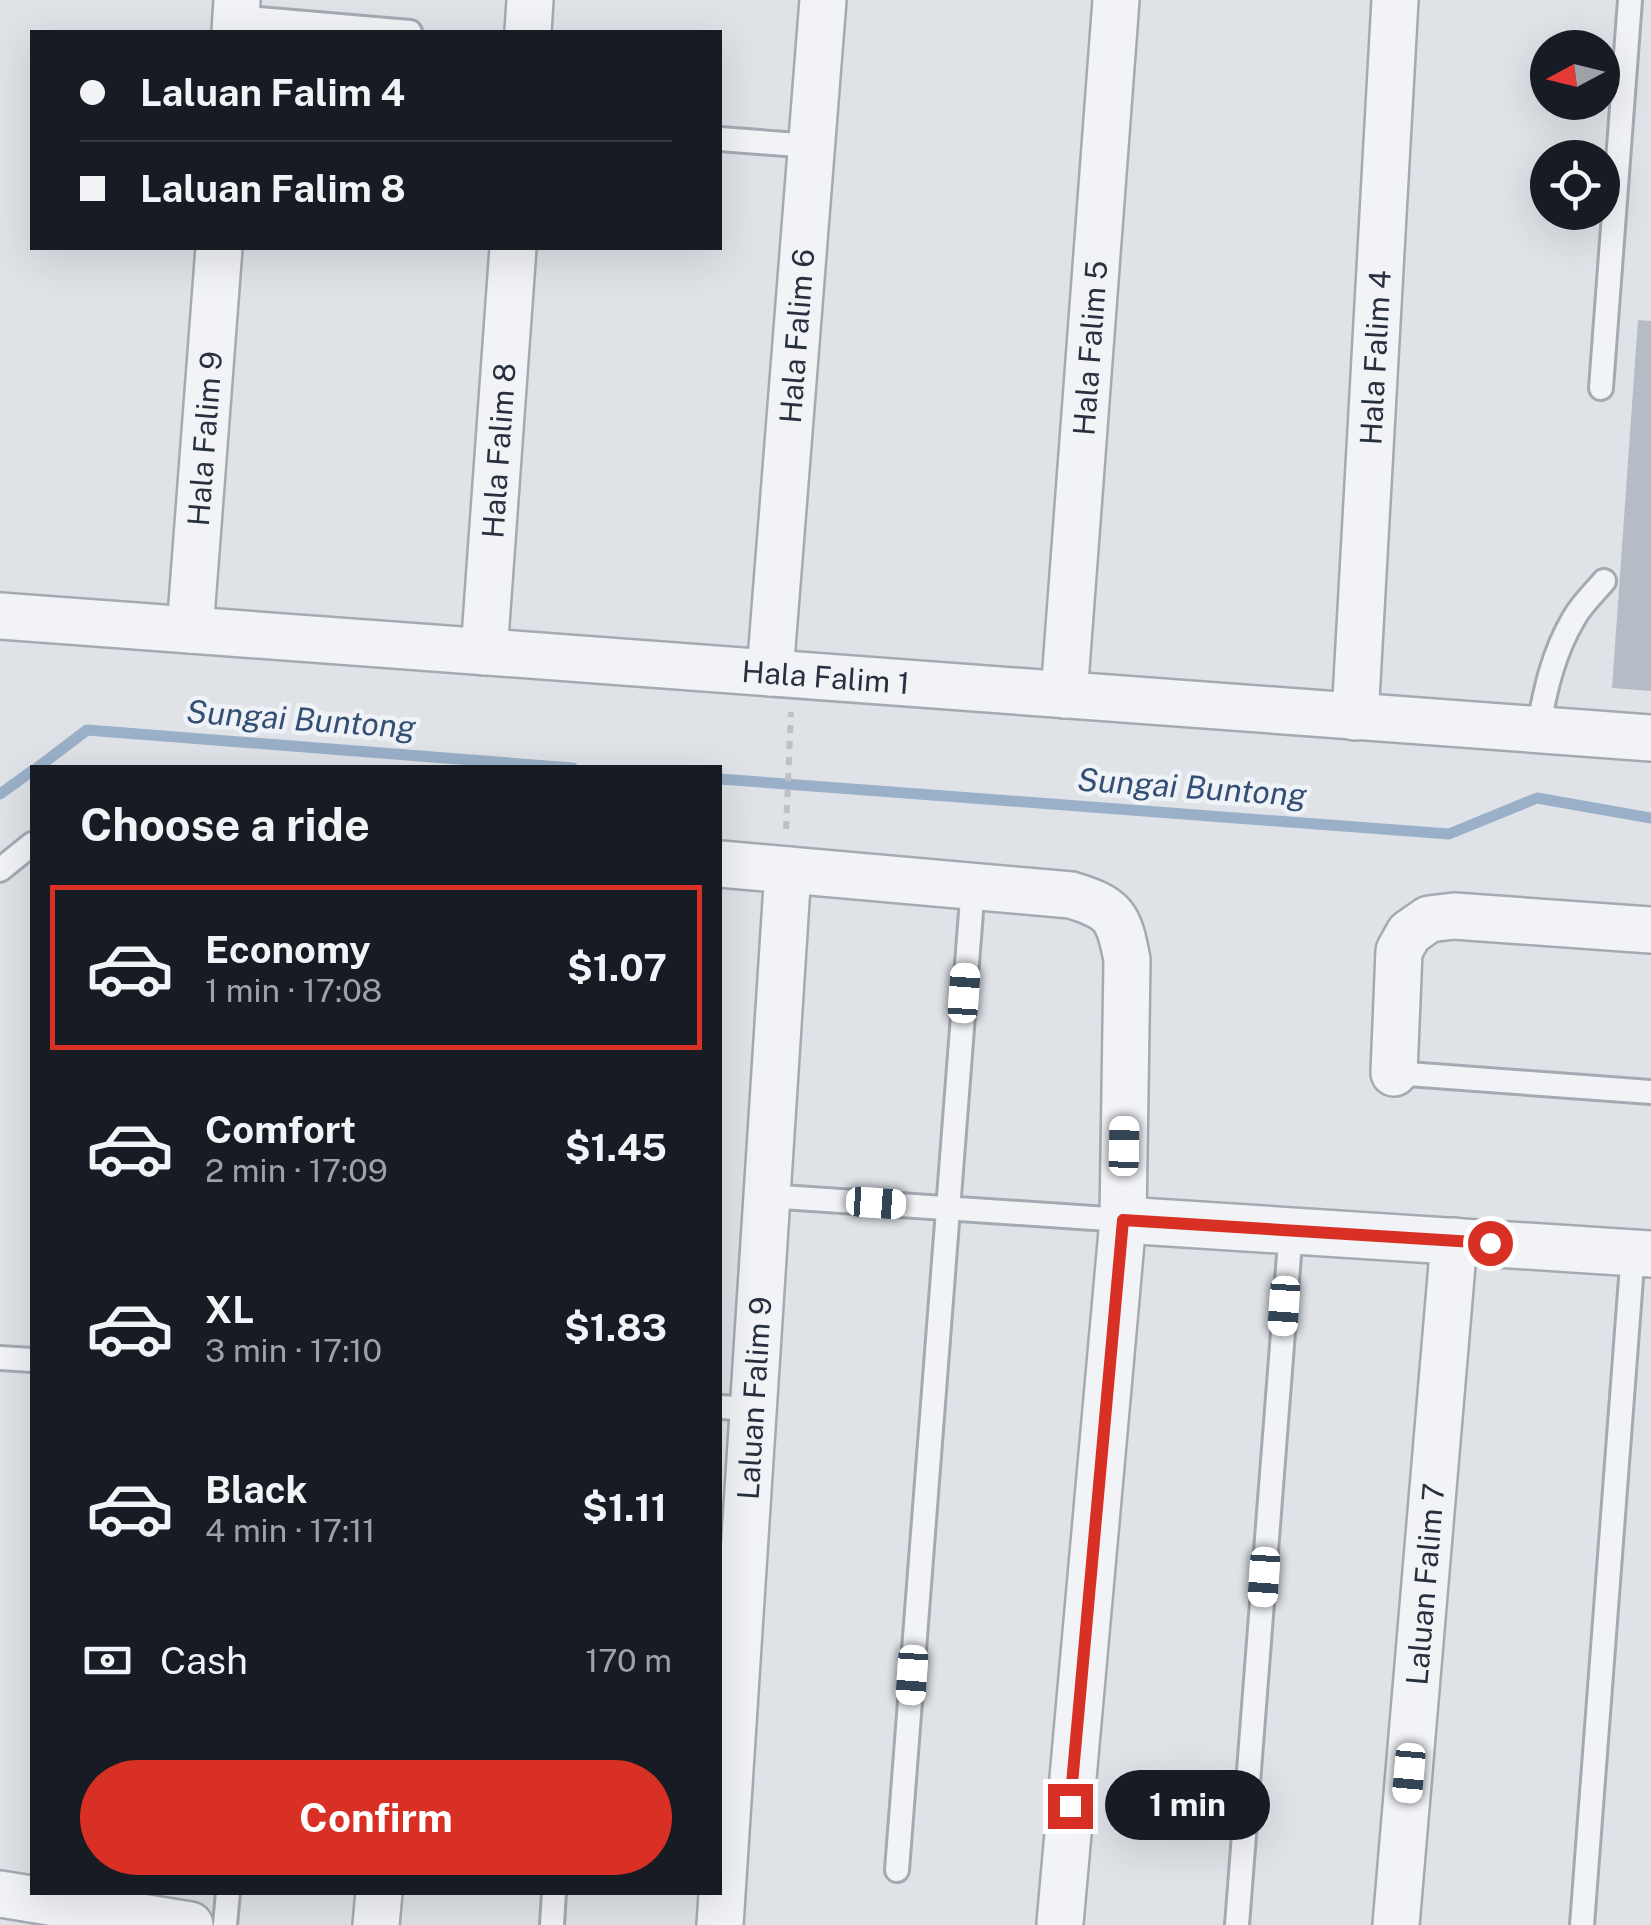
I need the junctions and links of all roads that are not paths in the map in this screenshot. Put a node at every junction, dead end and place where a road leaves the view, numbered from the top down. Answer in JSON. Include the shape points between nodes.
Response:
{"nodes":[{"id":1,"x":530,"y":0,"type":"edge"},
{"id":2,"x":823,"y":0,"type":"edge"},
{"id":3,"x":1116,"y":0,"type":"edge"},
{"id":4,"x":1395,"y":0,"type":"edge"},
{"id":5,"x":1630,"y":0,"type":"edge"},
{"id":6,"x":236,"y":17,"type":"edge"},
{"id":7,"x":387,"y":30,"type":"edge"},
{"id":8,"x":528,"y":30,"type":"edge"},
{"id":9,"x":722,"y":139,"type":"edge"},
{"id":10,"x":811,"y":146,"type":"junction"},
{"id":11,"x":218,"y":250,"type":"edge"},
{"id":12,"x":513,"y":250,"type":"edge"},
{"id":13,"x":1601,"y":388,"type":"dead end"},
{"id":14,"x":1604,"y":581,"type":"dead end"},
{"id":15,"x":0,"y":616,"type":"edge"},
{"id":16,"x":190,"y":630,"type":"junction"},
{"id":17,"x":484,"y":652,"type":"junction"},
{"id":18,"x":770,"y":673,"type":"junction"},
{"id":19,"x":1064,"y":695,"type":"junction"},
{"id":20,"x":1354,"y":717,"type":"junction"},
{"id":21,"x":1538,"y":730,"type":"junction"},
{"id":22,"x":1651,"y":738,"type":"edge"},
{"id":23,"x":30,"y":846,"type":"edge"},
{"id":24,"x":722,"y":864,"type":"edge"},
{"id":25,"x":0,"y":870,"type":"edge"},
{"id":26,"x":788,"y":870,"type":"junction"},
{"id":27,"x":972,"y":886,"type":"junction"},
{"id":28,"x":1651,"y":930,"type":"edge"},
{"id":29,"x":1394,"y":1073,"type":"joint"},
{"id":30,"x":1651,"y":1092,"type":"edge"},
{"id":31,"x":767,"y":1196,"type":"junction"},
{"id":32,"x":948,"y":1208,"type":"junction"},
{"id":33,"x":1123,"y":1220,"type":"junction"},
{"id":34,"x":1290,"y":1229,"type":"junction"},
{"id":35,"x":1454,"y":1241,"type":"junction"},
{"id":36,"x":1642,"y":1253,"type":"edge"},
{"id":37,"x":0,"y":1358,"type":"edge"},
{"id":38,"x":30,"y":1360,"type":"edge"},
{"id":39,"x":737,"y":1408,"type":"edge"},
{"id":40,"x":722,"y":1864,"type":"edge"},
{"id":41,"x":897,"y":1870,"type":"dead end"},
{"id":42,"x":0,"y":1894,"type":"edge"},
{"id":43,"x":228,"y":1895,"type":"edge"},
{"id":44,"x":379,"y":1895,"type":"edge"},
{"id":45,"x":554,"y":1895,"type":"edge"},
{"id":46,"x":721,"y":1895,"type":"edge"},
{"id":47,"x":58,"y":1898,"type":"edge"},
{"id":48,"x":1060,"y":1922,"type":"dead end"},
{"id":49,"x":190,"y":1925,"type":"edge"},
{"id":50,"x":225,"y":1925,"type":"edge"},
{"id":51,"x":376,"y":1925,"type":"edge"},
{"id":52,"x":552,"y":1925,"type":"edge"},
{"id":53,"x":720,"y":1925,"type":"edge"},
{"id":54,"x":1237,"y":1925,"type":"edge"},
{"id":55,"x":1396,"y":1925,"type":"edge"},
{"id":56,"x":1582,"y":1925,"type":"edge"}],
"edges":[{"from":1,"to":8,"type":"street"},
{"from":2,"to":10,"type":"street","name":"Hala Falim 6"},
{"from":3,"to":19,"type":"street","name":"Hala Falim 5"},
{"from":4,"to":20,"type":"street","name":"Hala Falim 4"},
{"from":5,"to":13,"type":"lane"},
{"from":6,"to":7,"type":"lane"},
{"from":9,"to":10,"type":"lane"},
{"from":10,"to":18,"type":"street","name":"Hala Falim 6"},
{"from":11,"to":16,"type":"street","name":"Hala Falim 9"},
{"from":12,"to":17,"type":"street","name":"Hala Falim 8"},
{"from":14,"to":21,"type":"lane","via":[[1560,644]]},
{"from":15,"to":16,"type":"street","name":"Hala Falim 1"},
{"from":16,"to":17,"type":"street","name":"Hala Falim 1"},
{"from":17,"to":18,"type":"street","name":"Hala Falim 1"},
{"from":18,"to":19,"type":"street","name":"Hala Falim 1"},
{"from":19,"to":20,"type":"street","name":"Hala Falim 1"},
{"from":20,"to":21,"type":"street","name":"Hala Falim 1"},
{"from":21,"to":22,"type":"street","name":"Hala Falim 1"},
{"from":23,"to":25,"type":"lane"},
{"from":24,"to":26,"type":"street"},
{"from":26,"to":27,"type":"street"},
{"from":26,"to":31,"type":"street","name":"Laluan Falim 9"},
{"from":27,"to":32,"type":"lane"},
{"from":27,"to":33,"type":"street","via":[[1071,895],[1100,904],[1121,927],[1127,960]]},
{"from":28,"to":29,"type":"street","via":[[1429,919],[1409,932],[1399,952]]},
{"from":29,"to":30,"type":"lane"},
{"from":31,"to":32,"type":"lane"},
{"from":31,"to":39,"type":"street","name":"Laluan Falim 9"},
{"from":32,"to":33,"type":"lane"},
{"from":32,"to":41,"type":"lane"},
{"from":33,"to":34,"type":"street"},
{"from":33,"to":48,"type":"street"},
{"from":34,"to":35,"type":"street"},
{"from":34,"to":54,"type":"lane"},
{"from":35,"to":36,"type":"street"},
{"from":35,"to":55,"type":"street","name":"Laluan Falim 7"},
{"from":36,"to":56,"type":"lane"},
{"from":37,"to":38,"type":"lane"},
{"from":39,"to":40,"type":"street","name":"Laluan Falim 9"},
{"from":42,"to":47,"type":"street"},
{"from":43,"to":50,"type":"lane"},
{"from":44,"to":51,"type":"street"},
{"from":45,"to":52,"type":"lane"},
{"from":46,"to":53,"type":"street","name":"Laluan Falim 9"},
{"from":47,"to":49,"type":"street"}]}
